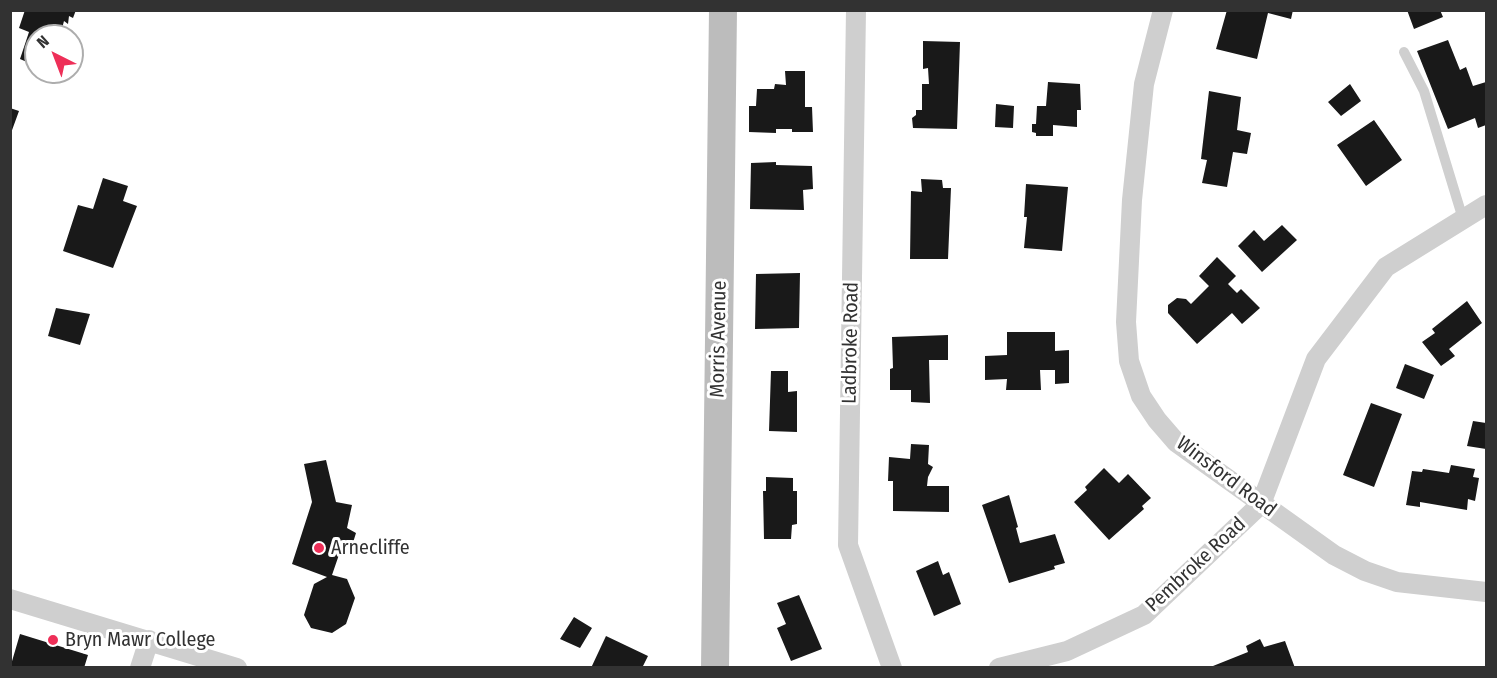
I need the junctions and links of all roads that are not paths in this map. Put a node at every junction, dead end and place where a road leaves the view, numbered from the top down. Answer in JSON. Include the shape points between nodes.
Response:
{"nodes":[{"id":1,"x":723,"y":10,"type":"edge"},
{"id":2,"x":856,"y":10,"type":"edge"},
{"id":3,"x":1162,"y":10,"type":"edge"},
{"id":4,"x":1404,"y":52,"type":"dead end"},
{"id":5,"x":1486,"y":205,"type":"edge"},
{"id":6,"x":1463,"y":219,"type":"junction"},
{"id":7,"x":1261,"y":504,"type":"junction"},
{"id":8,"x":1486,"y":592,"type":"edge"},
{"id":9,"x":10,"y":599,"type":"edge"},
{"id":10,"x":148,"y":640,"type":"junction"},
{"id":11,"x":1011,"y":666,"type":"edge"},
{"id":12,"x":140,"y":668,"type":"edge"},
{"id":13,"x":237,"y":668,"type":"edge"},
{"id":14,"x":715,"y":668,"type":"edge"},
{"id":15,"x":892,"y":668,"type":"edge"}],
"edges":[{"from":1,"to":14,"type":"street","name":"Morris Avenue"},
{"from":2,"to":15,"type":"street","name":"Ladbroke Road","via":[[848,545]]},
{"from":3,"to":7,"type":"street","name":"Winsford Road","via":[[1144,84],[1132,200],[1126,322],[1129,361],[1141,396],[1176,442]]},
{"from":4,"to":6,"type":"lane","via":[[1424,92]]},
{"from":5,"to":6,"type":"street","name":"Pembroke Road"},
{"from":6,"to":7,"type":"street","name":"Pembroke Road","via":[[1386,267],[1316,359]]},
{"from":7,"to":8,"type":"street","name":"Winsford Road","via":[[1334,555],[1365,571],[1397,582]]},
{"from":7,"to":11,"type":"street","name":"Pembroke Road","via":[[1144,615],[1067,651]]},
{"from":9,"to":10,"type":"street"},
{"from":10,"to":12,"type":"street"},
{"from":10,"to":13,"type":"street"}]}
